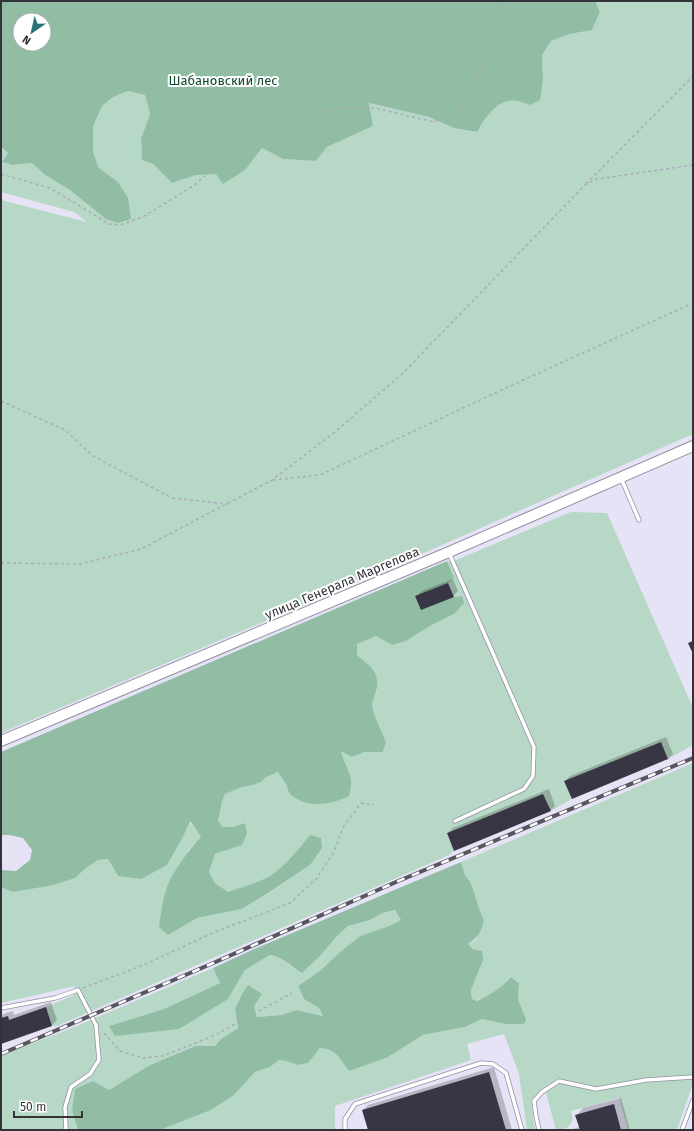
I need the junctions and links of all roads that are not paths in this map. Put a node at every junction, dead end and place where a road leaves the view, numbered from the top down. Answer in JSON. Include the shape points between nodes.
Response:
{"nodes":[{"id":1,"x":693,"y":446,"type":"edge"},
{"id":2,"x":620,"y":477,"type":"junction"},
{"id":3,"x":639,"y":520,"type":"dead end"},
{"id":4,"x":449,"y":552,"type":"junction"},
{"id":5,"x":1,"y":741,"type":"edge"},
{"id":6,"x":455,"y":821,"type":"dead end"},
{"id":7,"x":1,"y":1008,"type":"edge"},
{"id":8,"x":693,"y":1078,"type":"edge"},
{"id":9,"x":693,"y":1100,"type":"edge"},
{"id":10,"x":66,"y":1130,"type":"edge"},
{"id":11,"x":345,"y":1130,"type":"edge"},
{"id":12,"x":522,"y":1130,"type":"edge"},
{"id":13,"x":540,"y":1130,"type":"edge"},
{"id":14,"x":682,"y":1130,"type":"edge"}],
"edges":[{"from":1,"to":2,"type":"main road","name":"улица Генерала Маргелова"},
{"from":2,"to":3,"type":"lane"},
{"from":2,"to":4,"type":"main road","name":"улица Генерала Маргелова"},
{"from":4,"to":5,"type":"main road","name":"улица Генерала Маргелова"},
{"from":4,"to":6,"type":"lane","via":[[534,748],[532,776],[524,789]]},
{"from":7,"to":10,"type":"lane","via":[[55,998],[78,990],[96,1025],[99,1060],[90,1074],[71,1087],[65,1106]]},
{"from":8,"to":13,"type":"lane","via":[[646,1080],[596,1089],[559,1081],[542,1092],[534,1101]]},
{"from":9,"to":14,"type":"lane"},
{"from":11,"to":12,"type":"lane","via":[[345,1119],[355,1104],[480,1064],[493,1064],[506,1073]]}]}
